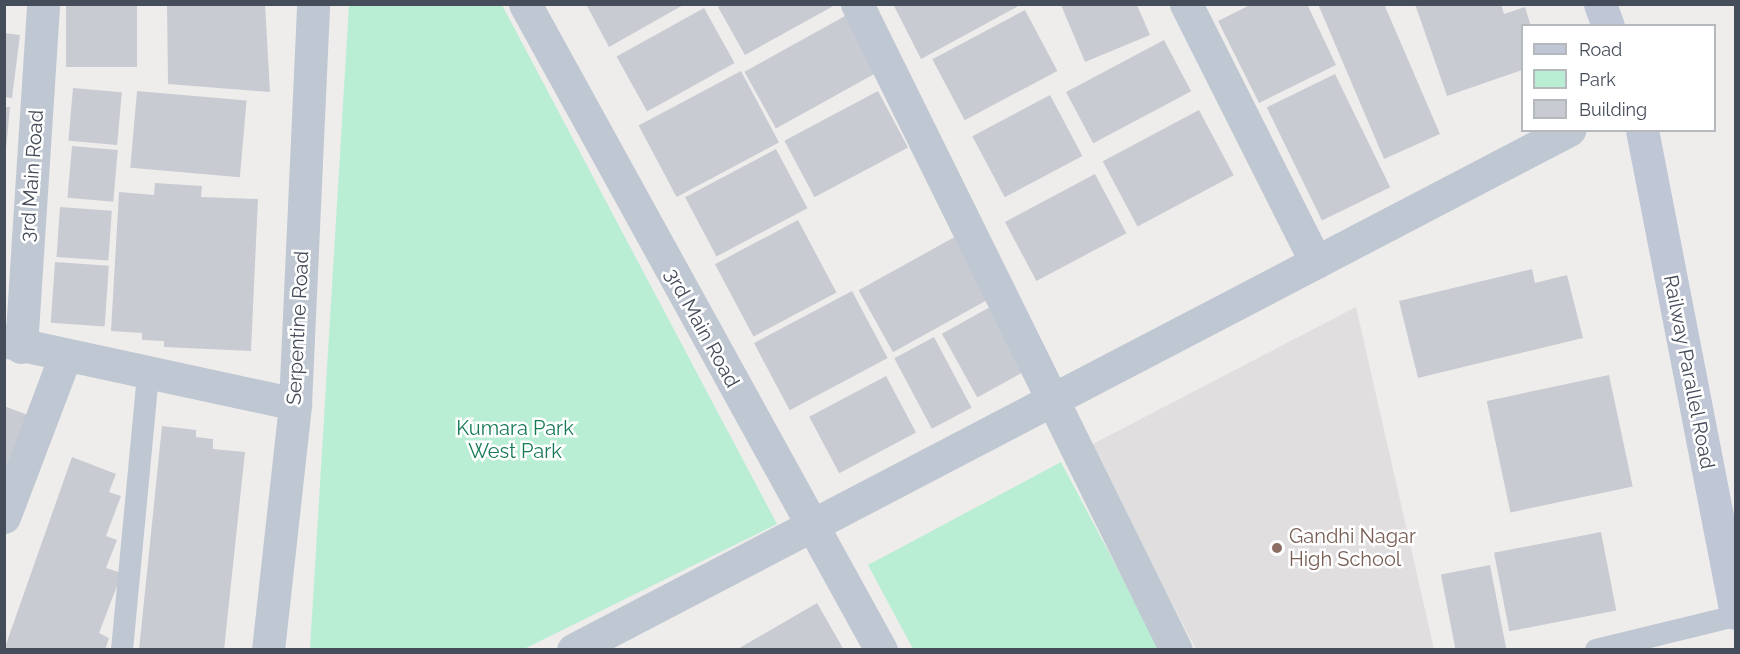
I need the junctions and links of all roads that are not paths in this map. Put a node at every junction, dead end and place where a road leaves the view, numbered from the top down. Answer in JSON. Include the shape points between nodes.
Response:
{"nodes":[{"id":1,"x":43,"y":4,"type":"edge"},
{"id":2,"x":313,"y":4,"type":"edge"},
{"id":3,"x":525,"y":4,"type":"edge"},
{"id":4,"x":857,"y":4,"type":"edge"},
{"id":5,"x":1186,"y":4,"type":"edge"},
{"id":6,"x":1600,"y":4,"type":"edge"},
{"id":7,"x":1607,"y":24,"type":"edge"},
{"id":8,"x":1565,"y":132,"type":"edge"},
{"id":9,"x":1642,"y":132,"type":"edge"},
{"id":10,"x":1316,"y":262,"type":"junction"},
{"id":11,"x":13,"y":344,"type":"edge"},
{"id":12,"x":65,"y":356,"type":"junction"},
{"id":13,"x":148,"y":373,"type":"junction"},
{"id":14,"x":1054,"y":399,"type":"junction"},
{"id":15,"x":295,"y":404,"type":"junction"},
{"id":16,"x":4,"y":517,"type":"edge"},
{"id":17,"x":810,"y":526,"type":"junction"},
{"id":18,"x":1736,"y":615,"type":"edge"},
{"id":19,"x":122,"y":650,"type":"edge"},
{"id":20,"x":268,"y":650,"type":"edge"},
{"id":21,"x":573,"y":650,"type":"edge"},
{"id":22,"x":881,"y":650,"type":"edge"},
{"id":23,"x":1176,"y":650,"type":"edge"},
{"id":24,"x":1596,"y":650,"type":"edge"}],
"edges":[{"from":1,"to":11,"type":"street","name":"3rd Main Road"},
{"from":2,"to":15,"type":"street","name":"Serpentine Road"},
{"from":3,"to":17,"type":"street","name":"3rd Main Road"},
{"from":4,"to":14,"type":"street"},
{"from":5,"to":10,"type":"street"},
{"from":6,"to":7,"type":"street"},
{"from":8,"to":10,"type":"street"},
{"from":9,"to":18,"type":"street","name":"Railway Parallel Road"},
{"from":10,"to":14,"type":"street"},
{"from":11,"to":12,"type":"street"},
{"from":12,"to":13,"type":"street"},
{"from":12,"to":16,"type":"street"},
{"from":13,"to":15,"type":"street"},
{"from":13,"to":19,"type":"lane"},
{"from":14,"to":17,"type":"street"},
{"from":14,"to":23,"type":"street"},
{"from":15,"to":20,"type":"street","name":"Serpentine Road"},
{"from":17,"to":21,"type":"street"},
{"from":17,"to":22,"type":"street","name":"3rd Main Road"},
{"from":18,"to":24,"type":"lane"}]}
